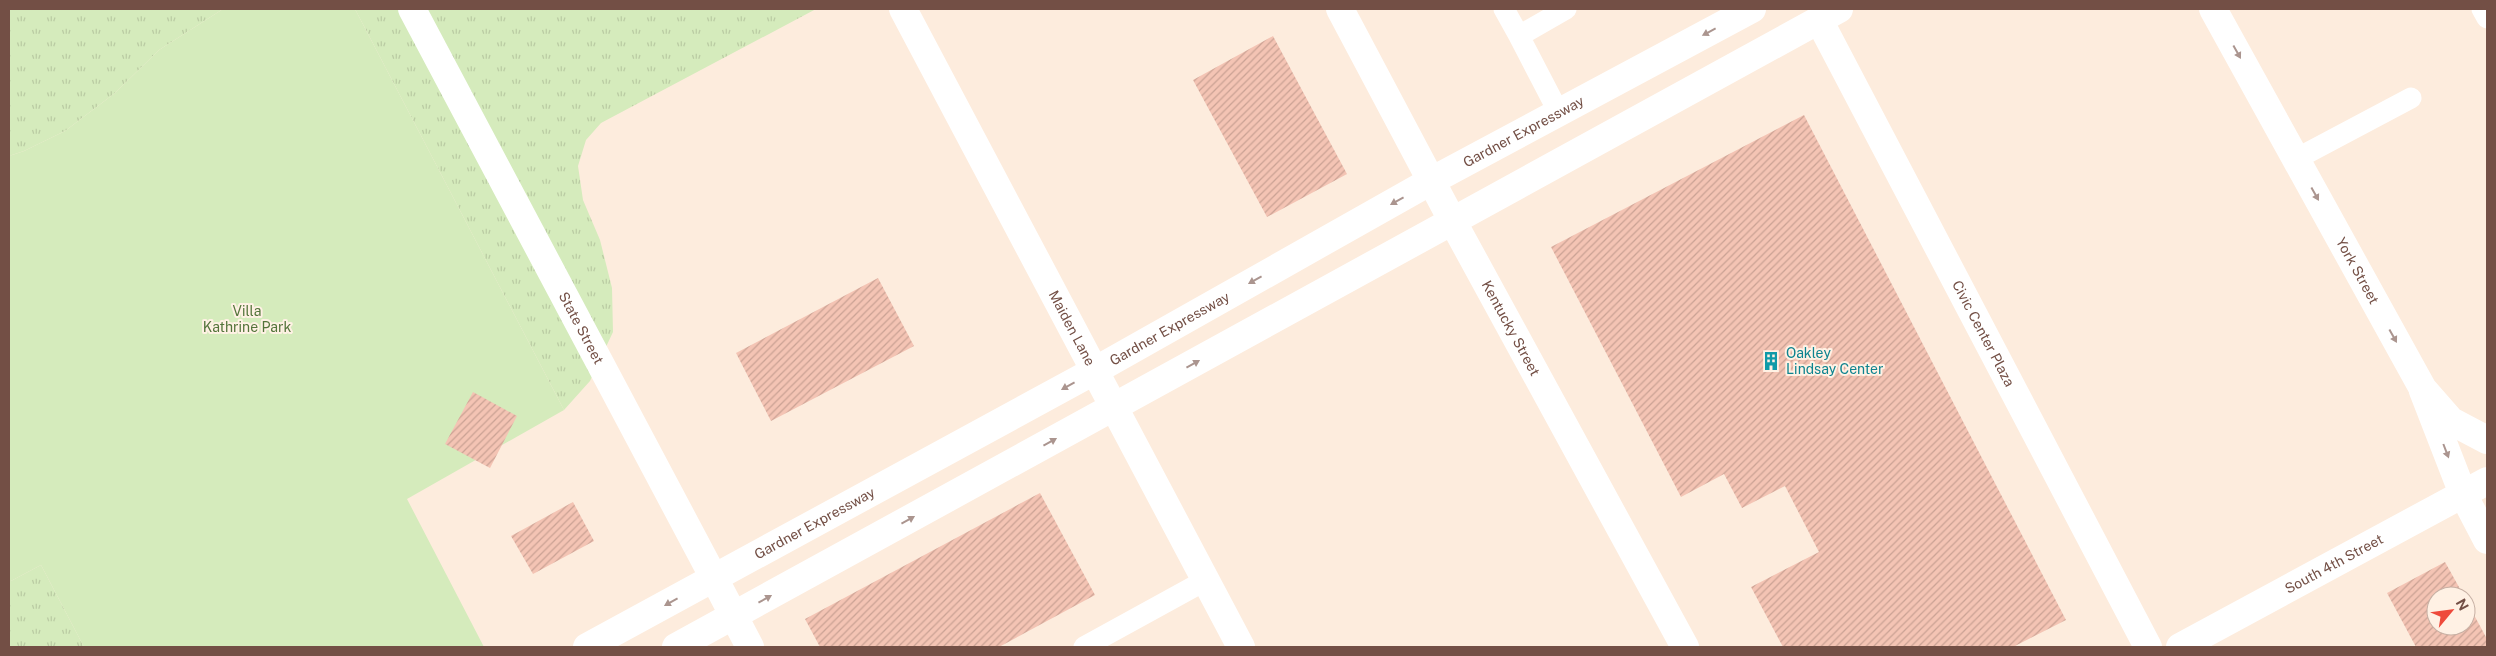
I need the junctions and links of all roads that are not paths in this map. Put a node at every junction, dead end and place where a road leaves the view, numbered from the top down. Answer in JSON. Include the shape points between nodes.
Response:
{"nodes":[{"id":1,"x":412,"y":9,"type":"edge"},
{"id":2,"x":903,"y":9,"type":"edge"},
{"id":3,"x":1340,"y":9,"type":"edge"},
{"id":4,"x":1504,"y":9,"type":"edge"},
{"id":5,"x":1566,"y":9,"type":"edge"},
{"id":6,"x":1752,"y":9,"type":"edge"},
{"id":7,"x":2213,"y":9,"type":"edge"},
{"id":8,"x":2482,"y":9,"type":"edge"},
{"id":9,"x":1829,"y":14,"type":"edge"},
{"id":10,"x":2487,"y":18,"type":"edge"},
{"id":11,"x":1518,"y":36,"type":"junction"},
{"id":12,"x":2411,"y":98,"type":"dead end"},
{"id":13,"x":1559,"y":113,"type":"junction"},
{"id":14,"x":2296,"y":159,"type":"junction"},
{"id":15,"x":1431,"y":181,"type":"junction"},
{"id":16,"x":1453,"y":222,"type":"junction"},
{"id":17,"x":1096,"y":370,"type":"junction"},
{"id":18,"x":2423,"y":389,"type":"junction"},
{"id":19,"x":1114,"y":407,"type":"junction"},
{"id":20,"x":2487,"y":440,"type":"edge"},
{"id":21,"x":2487,"y":480,"type":"edge"},
{"id":22,"x":2463,"y":494,"type":"junction"},
{"id":23,"x":2487,"y":540,"type":"edge"},
{"id":24,"x":714,"y":578,"type":"junction"},
{"id":25,"x":1206,"y":580,"type":"junction"},
{"id":26,"x":734,"y":616,"type":"junction"},
{"id":27,"x":1116,"y":640,"type":"edge"},
{"id":28,"x":587,"y":647,"type":"edge"},
{"id":29,"x":676,"y":647,"type":"edge"},
{"id":30,"x":750,"y":647,"type":"edge"},
{"id":31,"x":1084,"y":647,"type":"edge"},
{"id":32,"x":1241,"y":647,"type":"edge"},
{"id":33,"x":1685,"y":647,"type":"edge"},
{"id":34,"x":2148,"y":647,"type":"edge"},
{"id":35,"x":2180,"y":647,"type":"edge"}],
"edges":[{"from":1,"to":24,"type":"street","name":"State Street"},
{"from":2,"to":17,"type":"street","name":"Maiden Lane"},
{"from":3,"to":15,"type":"street","name":"Kentucky Street"},
{"from":4,"to":11,"type":"lane"},
{"from":5,"to":11,"type":"lane"},
{"from":6,"to":13,"type":"street","name":"Gardner Expressway","one_way":true},
{"from":7,"to":14,"type":"street","name":"York Street","one_way":true},
{"from":8,"to":10,"type":"lane"},
{"from":9,"to":16,"type":"street"},
{"from":9,"to":34,"type":"street","name":"Civic Center Plaza"},
{"from":11,"to":13,"type":"lane"},
{"from":12,"to":14,"type":"lane"},
{"from":13,"to":15,"type":"street","name":"Gardner Expressway"},
{"from":14,"to":18,"type":"street","name":"York Street","one_way":true},
{"from":15,"to":16,"type":"street","name":"Kentucky Street"},
{"from":15,"to":17,"type":"street","name":"Gardner Expressway","one_way":true},
{"from":19,"to":16,"type":"street","one_way":true},
{"from":16,"to":33,"type":"street","name":"Kentucky Street"},
{"from":17,"to":19,"type":"street","name":"Maiden Lane"},
{"from":17,"to":24,"type":"street","name":"Gardner Expressway","one_way":true},
{"from":18,"to":20,"type":"street","via":[[2451,421]]},
{"from":18,"to":22,"type":"street","name":"York Street","one_way":true},
{"from":19,"to":25,"type":"street","name":"Maiden Lane"},
{"from":26,"to":19,"type":"street","one_way":true},
{"from":21,"to":22,"type":"street","name":"South 4th Street"},
{"from":22,"to":23,"type":"street","name":"York Street"},
{"from":22,"to":35,"type":"street","name":"South 4th Street"},
{"from":24,"to":26,"type":"street","name":"State Street"},
{"from":24,"to":28,"type":"street","name":"Gardner Expressway","one_way":true},
{"from":25,"to":27,"type":"lane"},
{"from":25,"to":32,"type":"street","name":"Maiden Lane"},
{"from":26,"to":29,"type":"street"},
{"from":26,"to":30,"type":"street","name":"State Street"},
{"from":27,"to":31,"type":"lane"}]}
